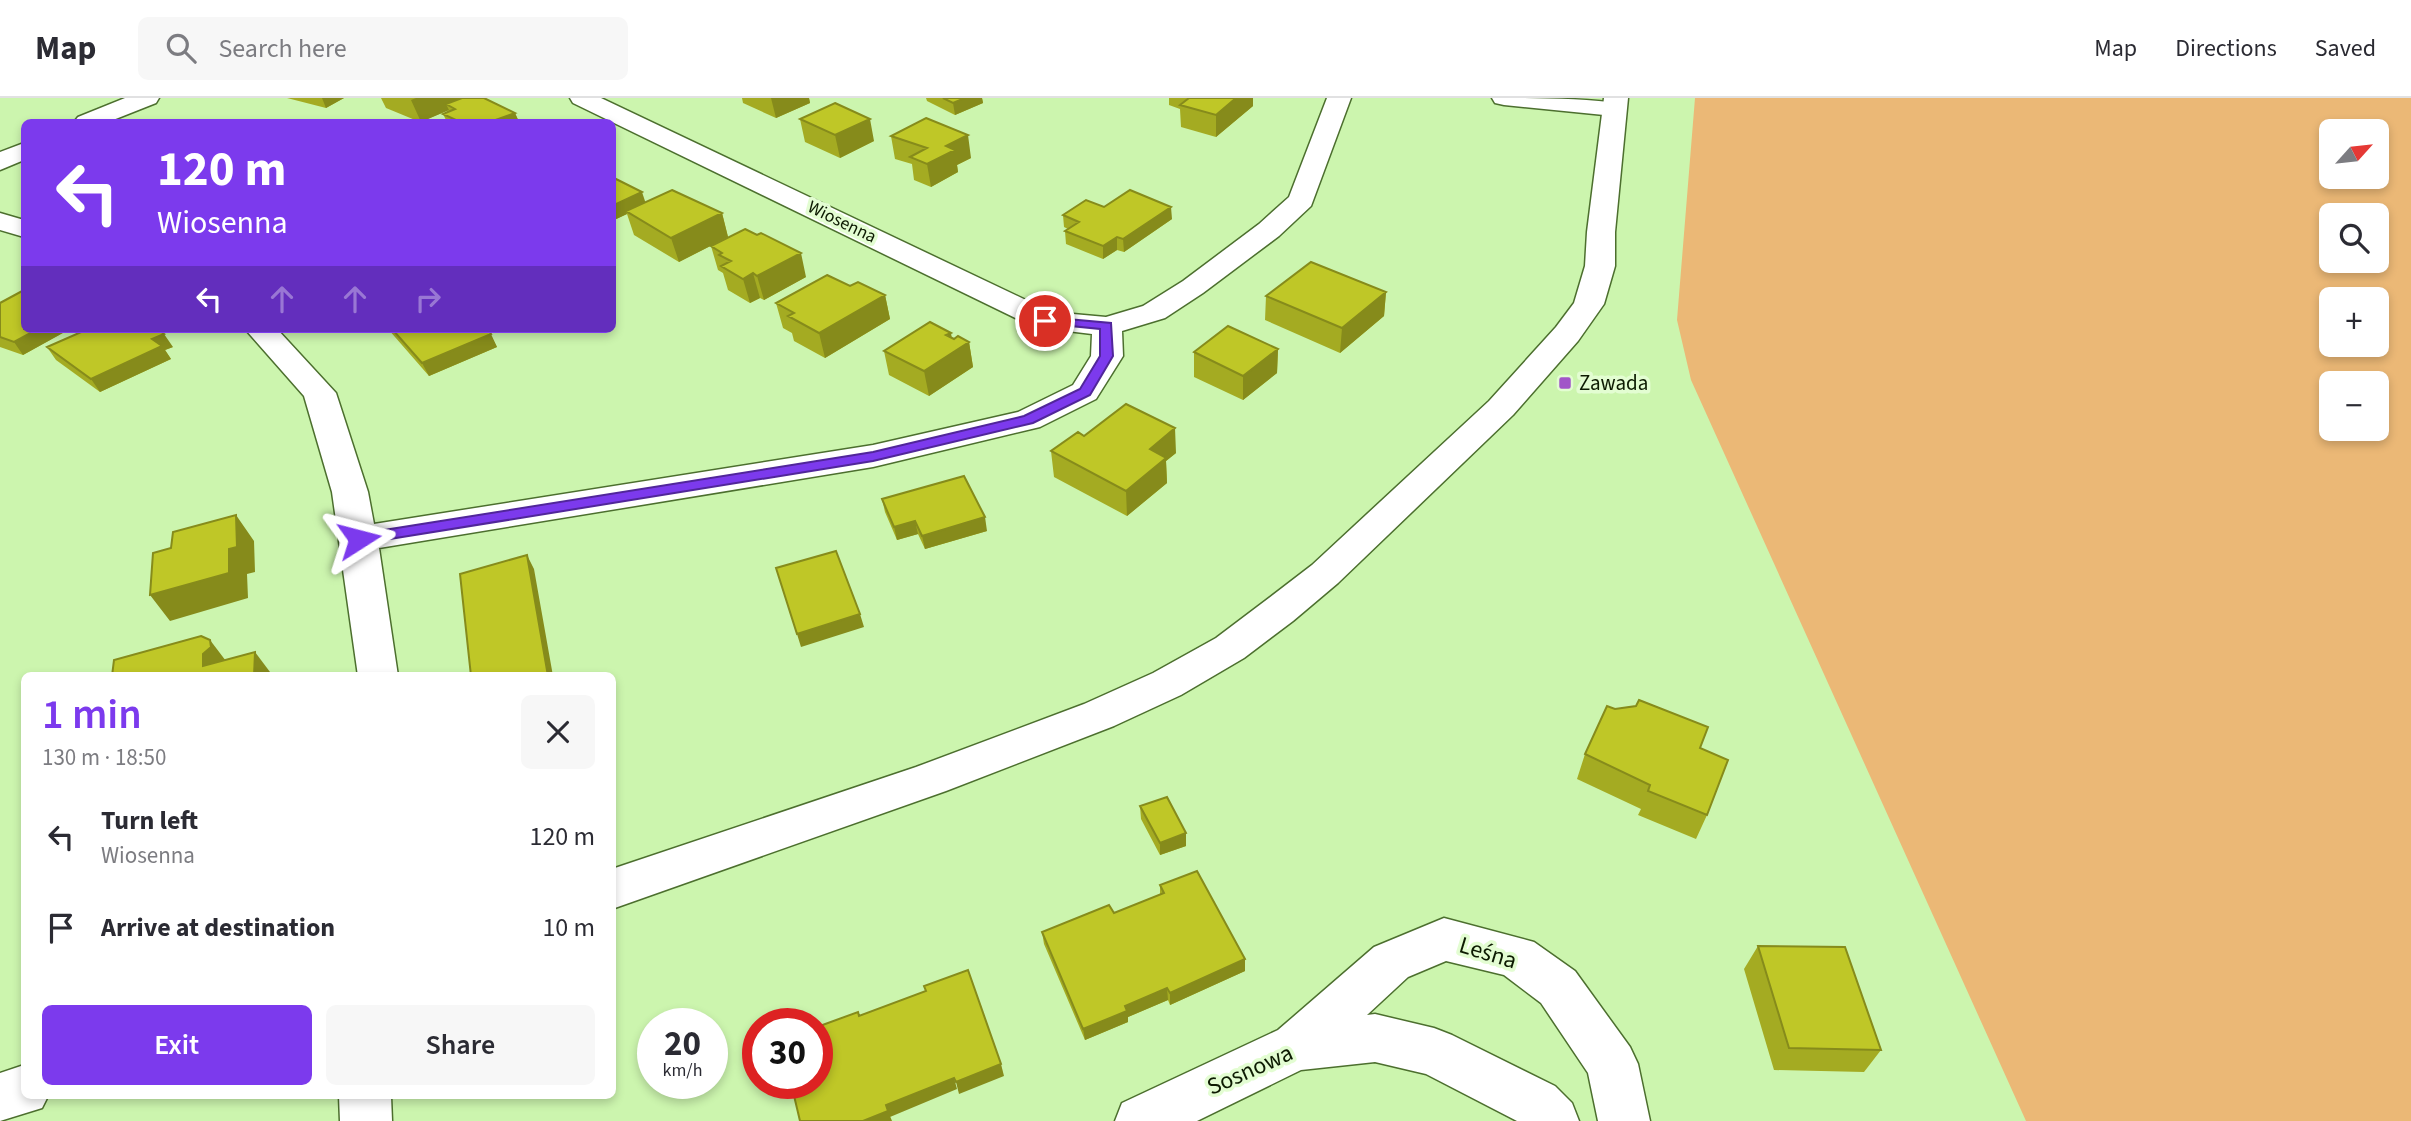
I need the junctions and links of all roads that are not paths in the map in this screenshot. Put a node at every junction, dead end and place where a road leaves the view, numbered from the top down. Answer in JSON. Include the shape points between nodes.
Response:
{"nodes":[{"id":1,"x":147,"y":98,"type":"edge"},
{"id":2,"x":582,"y":98,"type":"edge"},
{"id":3,"x":1339,"y":98,"type":"edge"},
{"id":4,"x":1504,"y":98,"type":"edge"},
{"id":5,"x":1615,"y":104,"type":"edge"},
{"id":6,"x":94,"y":119,"type":"edge"},
{"id":7,"x":21,"y":152,"type":"edge"},
{"id":8,"x":0,"y":162,"type":"edge"},
{"id":9,"x":0,"y":222,"type":"edge"},
{"id":10,"x":21,"y":228,"type":"edge"},
{"id":11,"x":1107,"y":326,"type":"junction"},
{"id":12,"x":264,"y":333,"type":"edge"},
{"id":13,"x":359,"y":539,"type":"junction"},
{"id":14,"x":377,"y":672,"type":"edge"},
{"id":15,"x":616,"y":887,"type":"edge"},
{"id":16,"x":1296,"y":1047,"type":"junction"},
{"id":17,"x":21,"y":1091,"type":"edge"},
{"id":18,"x":0,"y":1098,"type":"edge"},
{"id":19,"x":365,"y":1099,"type":"edge"},
{"id":20,"x":366,"y":1121,"type":"edge"},
{"id":21,"x":1141,"y":1121,"type":"edge"},
{"id":22,"x":1553,"y":1121,"type":"edge"},
{"id":23,"x":1624,"y":1121,"type":"edge"}],
"edges":[{"from":1,"to":6,"type":"street"},
{"from":2,"to":11,"type":"street","name":"Wiosenna","via":[[1045,321]]},
{"from":3,"to":11,"type":"street","name":"Wiosenna","via":[[1301,200],[1269,230],[1154,312]]},
{"from":4,"to":5,"type":"street"},
{"from":5,"to":15,"type":"street","via":[[1601,266],[1589,304],[1501,408],[1325,574],[1279,611],[1230,648],[1099,715],[931,779]]},
{"from":7,"to":8,"type":"street"},
{"from":9,"to":10,"type":"street"},
{"from":11,"to":13,"type":"street","via":[[1107,356],[1085,392],[1028,420],[873,456]]},
{"from":12,"to":13,"type":"street","via":[[320,393],[338,445]]},
{"from":13,"to":14,"type":"street"},
{"from":16,"to":21,"type":"street","name":"Sosnowa"},
{"from":16,"to":22,"type":"street","name":"Sosnowa","via":[[1375,1038],[1434,1052],[1537,1104]]},
{"from":16,"to":23,"type":"street","name":"Leśna","via":[[1391,962],[1444,939],[1517,957],[1558,987],[1612,1064]]},
{"from":17,"to":18,"type":"street"},
{"from":19,"to":20,"type":"street"}]}
